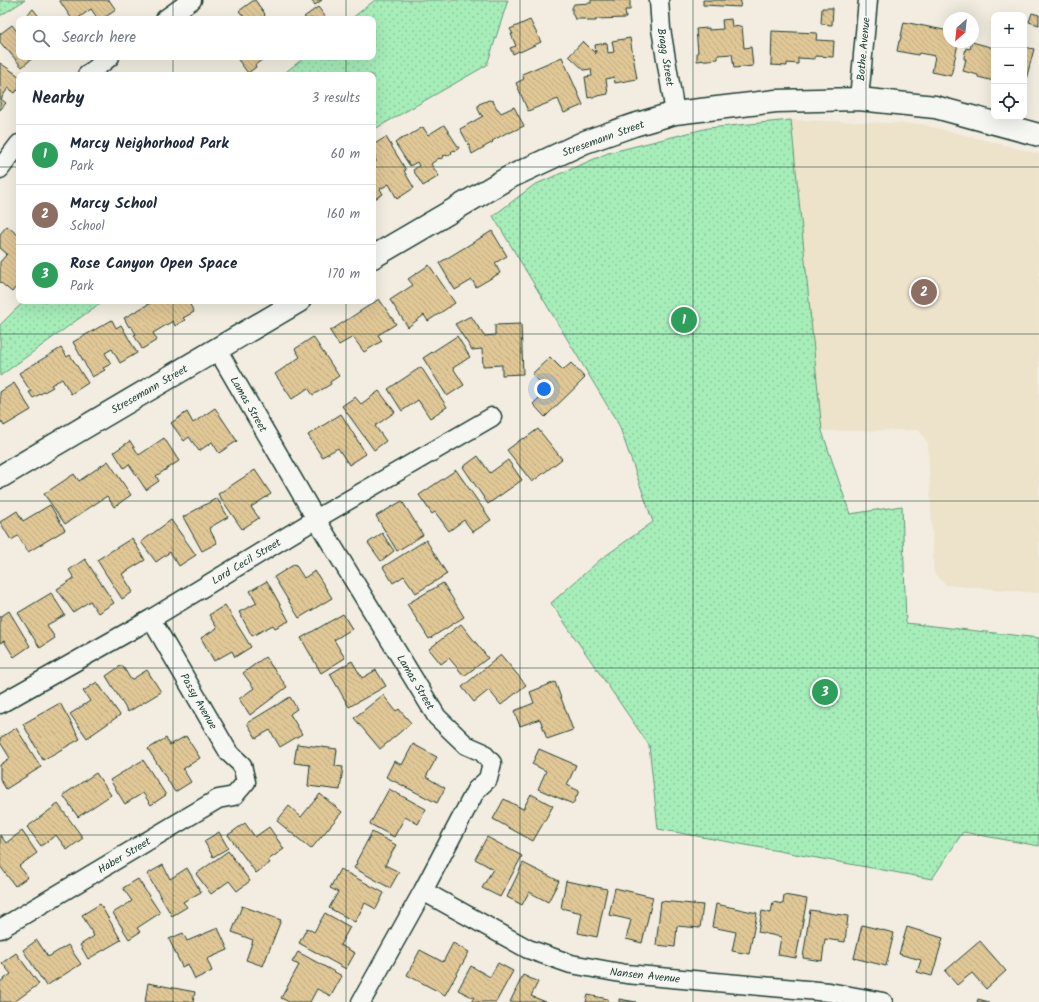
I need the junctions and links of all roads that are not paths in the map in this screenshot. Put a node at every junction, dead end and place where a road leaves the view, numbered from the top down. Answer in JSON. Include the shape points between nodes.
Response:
{"nodes":[{"id":1,"x":192,"y":0,"type":"edge"},
{"id":2,"x":659,"y":0,"type":"edge"},
{"id":3,"x":868,"y":0,"type":"edge"},
{"id":4,"x":169,"y":16,"type":"edge"},
{"id":5,"x":106,"y":60,"type":"edge"},
{"id":6,"x":91,"y":72,"type":"edge"},
{"id":7,"x":859,"y":99,"type":"junction"},
{"id":8,"x":675,"y":113,"type":"junction"},
{"id":9,"x":1039,"y":135,"type":"edge"},
{"id":10,"x":16,"y":148,"type":"edge"},
{"id":11,"x":0,"y":169,"type":"edge"},
{"id":12,"x":376,"y":255,"type":"edge"},
{"id":13,"x":294,"y":304,"type":"edge"},
{"id":14,"x":217,"y":349,"type":"junction"},
{"id":15,"x":492,"y":417,"type":"dead end"},
{"id":16,"x":0,"y":477,"type":"edge"},
{"id":17,"x":316,"y":519,"type":"junction"},
{"id":18,"x":151,"y":619,"type":"junction"},
{"id":19,"x":0,"y":704,"type":"edge"},
{"id":20,"x":246,"y":782,"type":"joint"},
{"id":21,"x":423,"y":891,"type":"junction"},
{"id":22,"x":0,"y":929,"type":"edge"},
{"id":23,"x":361,"y":1002,"type":"edge"},
{"id":24,"x":883,"y":1002,"type":"edge"}],
"edges":[{"from":1,"to":4,"type":"street"},
{"from":2,"to":8,"type":"street","name":"Bragg Street","via":[[661,29]]},
{"from":3,"to":7,"type":"street","name":"Bothe Avenue"},
{"from":5,"to":6,"type":"street"},
{"from":7,"to":8,"type":"street","name":"Stresemann Street","via":[[776,101]]},
{"from":7,"to":9,"type":"street","name":"Stresemann Street","via":[[935,107]]},
{"from":8,"to":12,"type":"street","name":"Stresemann Street","via":[[585,142],[530,167]]},
{"from":10,"to":11,"type":"street"},
{"from":13,"to":14,"type":"street","name":"Stresemann Street"},
{"from":14,"to":16,"type":"street","name":"Stresemann Street"},
{"from":14,"to":17,"type":"street","name":"Lamas Street"},
{"from":15,"to":17,"type":"street","name":"Lord Cecil Street"},
{"from":17,"to":18,"type":"street","name":"Lord Cecil Street"},
{"from":17,"to":21,"type":"street","name":"Lamas Street","via":[[437,717],[466,745],[482,752],[492,763],[488,779],[476,790]]},
{"from":18,"to":19,"type":"street","name":"Lord Cecil Street"},
{"from":18,"to":20,"type":"street","name":"Passy Avenue","via":[[229,753],[242,765]]},
{"from":20,"to":22,"type":"street","name":"Haber Street","via":[[234,796],[218,799]]},
{"from":21,"to":23,"type":"street","name":"Lamas Street"},
{"from":21,"to":24,"type":"street","name":"Nansen Avenue","via":[[528,949],[570,964],[626,974],[828,992]]}]}
